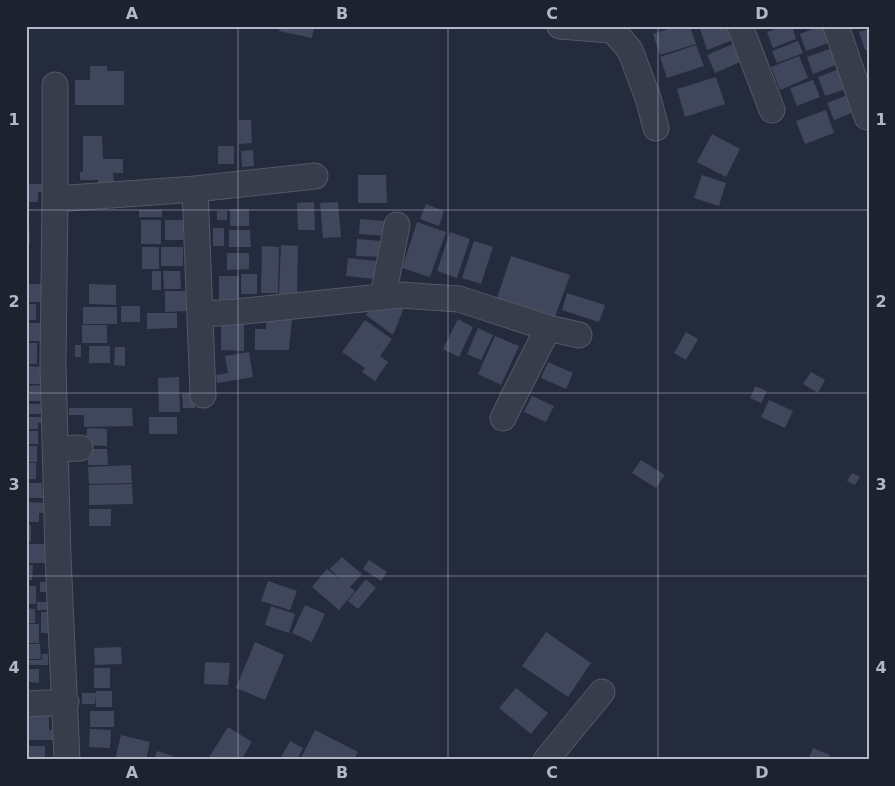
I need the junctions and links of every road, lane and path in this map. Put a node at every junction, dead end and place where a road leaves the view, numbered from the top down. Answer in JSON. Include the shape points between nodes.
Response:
{"nodes":[{"id":1,"x":560,"y":26,"type":"edge"},
{"id":2,"x":740,"y":26,"type":"edge"},
{"id":3,"x":836,"y":26,"type":"edge"},
{"id":4,"x":609,"y":28,"type":"edge"},
{"id":5,"x":55,"y":85,"type":"dead end"},
{"id":6,"x":772,"y":110,"type":"dead end"},
{"id":7,"x":867,"y":117,"type":"dead end"},
{"id":8,"x":656,"y":128,"type":"dead end"},
{"id":9,"x":315,"y":176,"type":"dead end"},
{"id":10,"x":195,"y":189,"type":"junction"},
{"id":11,"x":55,"y":199,"type":"junction"},
{"id":12,"x":397,"y":225,"type":"dead end"},
{"id":13,"x":383,"y":296,"type":"junction"},
{"id":14,"x":200,"y":314,"type":"junction"},
{"id":15,"x":548,"y":328,"type":"junction"},
{"id":16,"x":579,"y":334,"type":"dead end"},
{"id":17,"x":203,"y":395,"type":"dead end"},
{"id":18,"x":502,"y":418,"type":"dead end"},
{"id":19,"x":602,"y":692,"type":"dead end"},
{"id":20,"x":66,"y":702,"type":"junction"},
{"id":21,"x":26,"y":704,"type":"edge"},
{"id":22,"x":67,"y":760,"type":"edge"},
{"id":23,"x":546,"y":760,"type":"edge"}],
"edges":[{"from":1,"to":4,"type":"street"},
{"from":2,"to":6,"type":"street"},
{"from":3,"to":7,"type":"street"},
{"from":4,"to":8,"type":"street","via":[[630,50]]},
{"from":5,"to":11,"type":"street"},
{"from":9,"to":10,"type":"street"},
{"from":10,"to":11,"type":"street"},
{"from":10,"to":14,"type":"street"},
{"from":11,"to":20,"type":"street","via":[[52,345],[68,448],[58,556]]},
{"from":12,"to":13,"type":"street"},
{"from":13,"to":14,"type":"street","via":[[319,305]]},
{"from":13,"to":15,"type":"street","via":[[459,299]]},
{"from":14,"to":17,"type":"street"},
{"from":15,"to":16,"type":"street"},
{"from":15,"to":18,"type":"street"},
{"from":19,"to":23,"type":"street"},
{"from":20,"to":21,"type":"street"},
{"from":20,"to":22,"type":"street"}]}
